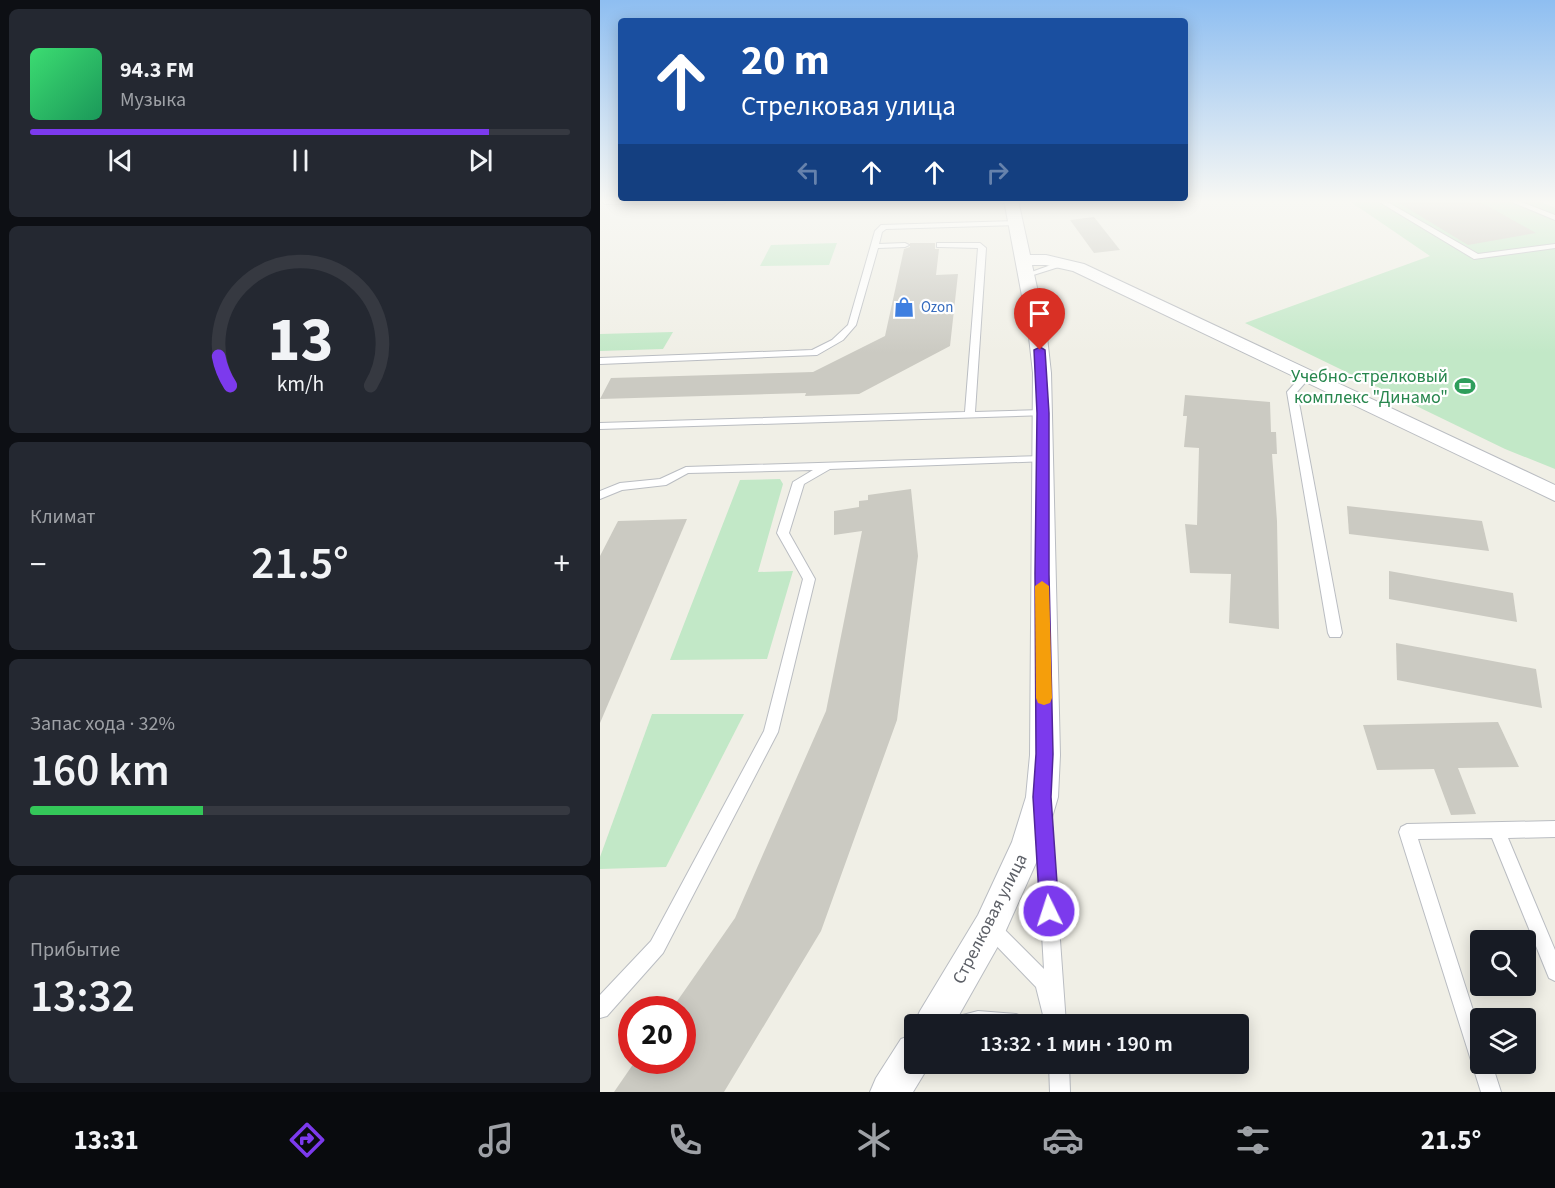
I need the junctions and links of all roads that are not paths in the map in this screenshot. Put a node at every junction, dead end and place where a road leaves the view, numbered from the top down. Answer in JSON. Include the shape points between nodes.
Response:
{"nodes":[{"id":1,"x":873,"y":251,"type":"edge"},
{"id":2,"x":982,"y":251,"type":"edge"},
{"id":3,"x":1022,"y":251,"type":"edge"},
{"id":4,"x":1467,"y":251,"type":"edge"},
{"id":5,"x":1520,"y":251,"type":"edge"},
{"id":6,"x":1025,"y":268,"type":"junction"},
{"id":7,"x":600,"y":361,"type":"edge"},
{"id":8,"x":1305,"y":376,"type":"junction"},
{"id":9,"x":1043,"y":413,"type":"junction"},
{"id":10,"x":970,"y":415,"type":"junction"},
{"id":11,"x":600,"y":426,"type":"edge"},
{"id":12,"x":1043,"y":459,"type":"junction"},
{"id":13,"x":828,"y":465,"type":"junction"},
{"id":14,"x":1555,"y":494,"type":"edge"},
{"id":15,"x":600,"y":495,"type":"edge"},
{"id":16,"x":1335,"y":633,"type":"dead end"},
{"id":17,"x":1042,"y":797,"type":"junction"},
{"id":18,"x":1555,"y":829,"type":"edge"},
{"id":19,"x":1497,"y":830,"type":"junction"},
{"id":20,"x":990,"y":927,"type":"junction"},
{"id":21,"x":1555,"y":972,"type":"edge"},
{"id":22,"x":600,"y":1009,"type":"edge"},
{"id":23,"x":939,"y":1014,"type":"edge"},
{"id":24,"x":1052,"y":1014,"type":"edge"},
{"id":25,"x":1054,"y":1014,"type":"edge"},
{"id":26,"x":1470,"y":1028,"type":"edge"},
{"id":27,"x":904,"y":1070,"type":"edge"},
{"id":28,"x":1059,"y":1074,"type":"edge"},
{"id":29,"x":1485,"y":1074,"type":"edge"},
{"id":30,"x":890,"y":1092,"type":"edge"},
{"id":31,"x":1060,"y":1092,"type":"edge"},
{"id":32,"x":1491,"y":1092,"type":"edge"}],
"edges":[{"from":1,"to":7,"type":"lane","via":[[852,325],[845,334],[814,353]]},
{"from":2,"to":10,"type":"lane"},
{"from":3,"to":6,"type":"street","name":"Стрелковая улица"},
{"from":4,"to":5,"type":"lane","via":[[1477,257]]},
{"from":6,"to":8,"type":"street","via":[[1062,263],[1078,267]]},
{"from":6,"to":9,"type":"street","name":"Стрелковая улица","via":[[1037,328]]},
{"from":8,"to":14,"type":"street"},
{"from":8,"to":16,"type":"lane","via":[[1292,392]]},
{"from":9,"to":10,"type":"lane"},
{"from":9,"to":12,"type":"street","name":"Стрелковая улица"},
{"from":10,"to":11,"type":"lane"},
{"from":12,"to":13,"type":"lane"},
{"from":12,"to":17,"type":"street","name":"Стрелковая улица"},
{"from":13,"to":15,"type":"lane","via":[[686,470],[662,482],[620,487]]},
{"from":13,"to":22,"type":"lane","via":[[799,482],[783,533],[809,579],[771,732],[657,947]]},
{"from":17,"to":20,"type":"street","name":"Стрелковая улица","via":[[1028,844]]},
{"from":17,"to":25,"type":"lane"},
{"from":18,"to":19,"type":"lane"},
{"from":19,"to":21,"type":"lane"},
{"from":19,"to":26,"type":"lane","via":[[1407,832]]},
{"from":20,"to":23,"type":"street","name":"Стрелковая улица"},
{"from":20,"to":24,"type":"lane","via":[[1044,982]]},
{"from":27,"to":30,"type":"street"},
{"from":28,"to":31,"type":"lane"},
{"from":29,"to":32,"type":"lane"}]}
